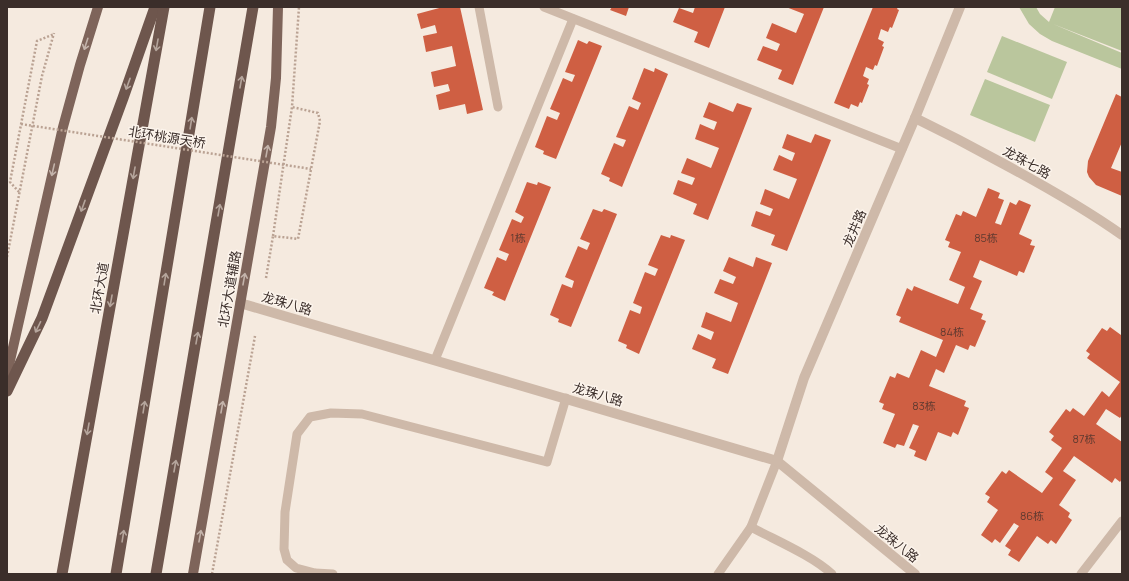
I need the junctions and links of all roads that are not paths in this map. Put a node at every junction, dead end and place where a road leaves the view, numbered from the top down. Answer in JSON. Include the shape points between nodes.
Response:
{"nodes":[{"id":1,"x":98,"y":7,"type":"edge"},
{"id":2,"x":155,"y":7,"type":"edge"},
{"id":3,"x":164,"y":7,"type":"edge"},
{"id":4,"x":210,"y":7,"type":"edge"},
{"id":5,"x":253,"y":7,"type":"edge"},
{"id":6,"x":278,"y":7,"type":"edge"},
{"id":7,"x":479,"y":7,"type":"edge"},
{"id":8,"x":544,"y":7,"type":"edge"},
{"id":9,"x":960,"y":7,"type":"edge"},
{"id":10,"x":573,"y":18,"type":"junction"},
{"id":11,"x":498,"y":107,"type":"dead end"},
{"id":12,"x":914,"y":118,"type":"junction"},
{"id":13,"x":902,"y":149,"type":"junction"},
{"id":14,"x":1122,"y":235,"type":"edge"},
{"id":15,"x":240,"y":303,"type":"junction"},
{"id":16,"x":435,"y":360,"type":"junction"},
{"id":17,"x":7,"y":374,"type":"edge"},
{"id":18,"x":7,"y":391,"type":"edge"},
{"id":19,"x":566,"y":398,"type":"junction"},
{"id":20,"x":777,"y":461,"type":"junction"},
{"id":21,"x":1122,"y":521,"type":"edge"},
{"id":22,"x":751,"y":527,"type":"junction"},
{"id":23,"x":62,"y":574,"type":"edge"},
{"id":24,"x":116,"y":574,"type":"edge"},
{"id":25,"x":156,"y":574,"type":"edge"},
{"id":26,"x":193,"y":574,"type":"edge"},
{"id":27,"x":333,"y":574,"type":"edge"},
{"id":28,"x":718,"y":574,"type":"edge"},
{"id":29,"x":832,"y":574,"type":"edge"},
{"id":30,"x":915,"y":574,"type":"edge"},
{"id":31,"x":1081,"y":574,"type":"edge"}],
"edges":[{"from":1,"to":17,"type":"main road","one_way":true,"via":[[63,127]]},
{"from":2,"to":18,"type":"highway","one_way":true,"via":[[42,318]]},
{"from":3,"to":23,"type":"highway","name":"北环大道","one_way":true},
{"from":24,"to":4,"type":"highway","one_way":true},
{"from":25,"to":5,"type":"highway","one_way":true},
{"from":15,"to":6,"type":"main road","name":"北环大道辅路","one_way":true,"via":[[271,127],[276,78]]},
{"from":7,"to":11,"type":"lane"},
{"from":8,"to":10,"type":"lane"},
{"from":9,"to":12,"type":"street","name":"龙井路"},
{"from":10,"to":13,"type":"lane"},
{"from":10,"to":16,"type":"lane"},
{"from":12,"to":13,"type":"street","name":"龙井路"},
{"from":12,"to":14,"type":"street","name":"龙珠七路","via":[[1032,179],[1099,218]]},
{"from":13,"to":20,"type":"street","name":"龙井路","via":[[804,378]]},
{"from":15,"to":16,"type":"street","name":"龙珠八路"},
{"from":26,"to":15,"type":"main road","name":"北环大道辅路","one_way":true},
{"from":16,"to":19,"type":"street","name":"龙珠八路"},
{"from":19,"to":20,"type":"street","name":"龙珠八路"},
{"from":19,"to":27,"type":"lane","via":[[547,462],[362,414],[331,413],[310,417],[297,434],[285,512],[284,549],[287,560],[296,568]]},
{"from":20,"to":22,"type":"lane"},
{"from":20,"to":30,"type":"street","name":"龙珠八路"},
{"from":21,"to":31,"type":"lane"},
{"from":22,"to":28,"type":"lane"},
{"from":22,"to":29,"type":"lane","via":[[806,556]]}]}
